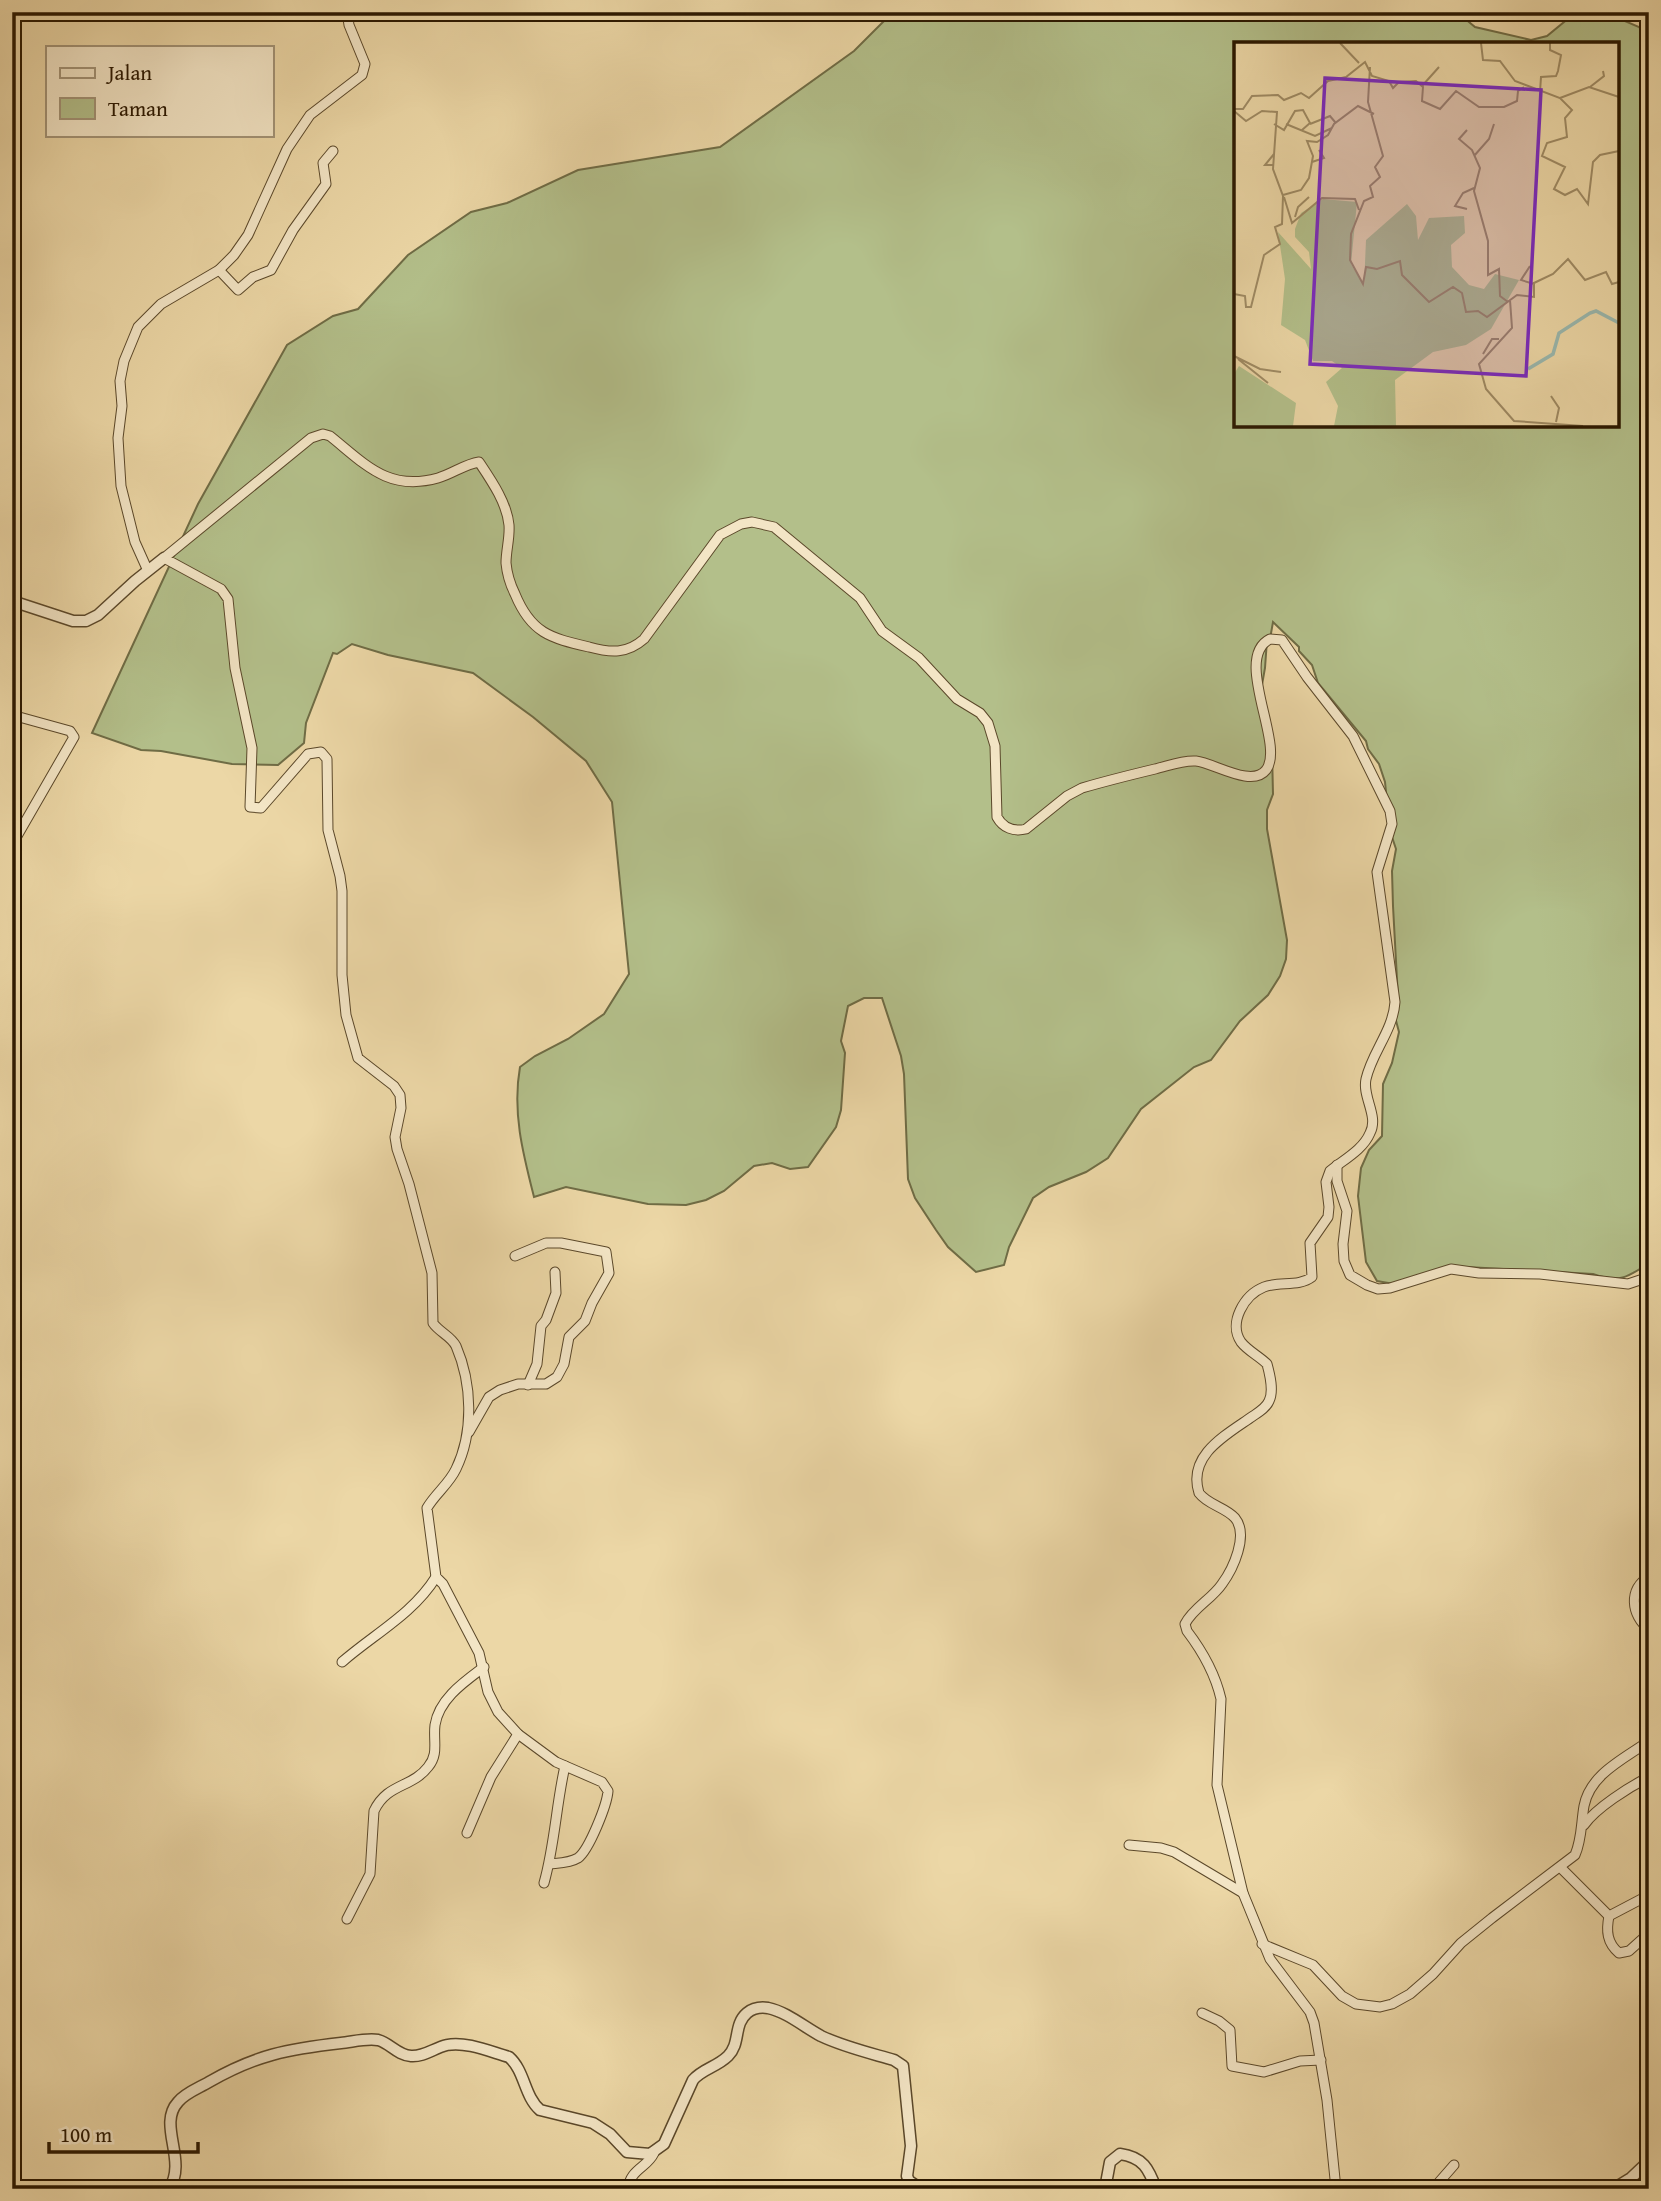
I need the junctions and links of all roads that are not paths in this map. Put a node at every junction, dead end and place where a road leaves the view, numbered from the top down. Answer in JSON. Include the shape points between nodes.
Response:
{"nodes":[{"id":1,"x":347,"y":12,"type":"edge"},
{"id":2,"x":333,"y":151,"type":"dead end"},
{"id":3,"x":219,"y":270,"type":"junction"},
{"id":4,"x":164,"y":558,"type":"junction"},
{"id":5,"x":148,"y":571,"type":"junction"},
{"id":6,"x":12,"y":601,"type":"edge"},
{"id":7,"x":12,"y":715,"type":"edge"},
{"id":8,"x":13,"y":843,"type":"edge"},
{"id":9,"x":1336,"y":1166,"type":"junction"},
{"id":10,"x":515,"y":1256,"type":"dead end"},
{"id":11,"x":555,"y":1272,"type":"dead end"},
{"id":12,"x":1649,"y":1277,"type":"edge"},
{"id":13,"x":528,"y":1385,"type":"junction"},
{"id":14,"x":468,"y":1434,"type":"junction"},
{"id":15,"x":436,"y":1577,"type":"junction"},
{"id":16,"x":1649,"y":1577,"type":"edge"},
{"id":17,"x":1649,"y":1629,"type":"edge"},
{"id":18,"x":341,"y":1662,"type":"dead end"},
{"id":19,"x":484,"y":1667,"type":"junction"},
{"id":20,"x":518,"y":1734,"type":"junction"},
{"id":21,"x":1649,"y":1741,"type":"edge"},
{"id":22,"x":565,"y":1766,"type":"junction"},
{"id":23,"x":1649,"y":1777,"type":"edge"},
{"id":24,"x":1582,"y":1827,"type":"junction"},
{"id":25,"x":467,"y":1833,"type":"dead end"},
{"id":26,"x":1129,"y":1845,"type":"dead end"},
{"id":27,"x":550,"y":1864,"type":"junction"},
{"id":28,"x":1561,"y":1868,"type":"junction"},
{"id":29,"x":544,"y":1883,"type":"dead end"},
{"id":30,"x":1243,"y":1893,"type":"junction"},
{"id":31,"x":1649,"y":1895,"type":"edge"},
{"id":32,"x":1609,"y":1916,"type":"junction"},
{"id":33,"x":347,"y":1919,"type":"dead end"},
{"id":34,"x":1649,"y":1933,"type":"edge"},
{"id":35,"x":1262,"y":1944,"type":"junction"},
{"id":36,"x":1202,"y":2013,"type":"dead end"},
{"id":37,"x":1321,"y":2060,"type":"junction"},
{"id":38,"x":654,"y":2153,"type":"junction"},
{"id":39,"x":1649,"y":2161,"type":"edge"},
{"id":40,"x":1454,"y":2165,"type":"dead end"},
{"id":41,"x":12,"y":2184,"type":"edge"},
{"id":42,"x":909,"y":2185,"type":"edge"},
{"id":43,"x":24,"y":2189,"type":"edge"},
{"id":44,"x":169,"y":2189,"type":"edge"},
{"id":45,"x":628,"y":2189,"type":"edge"},
{"id":46,"x":921,"y":2189,"type":"edge"},
{"id":47,"x":1105,"y":2189,"type":"edge"},
{"id":48,"x":1156,"y":2189,"type":"edge"},
{"id":49,"x":1336,"y":2189,"type":"edge"},
{"id":50,"x":1433,"y":2189,"type":"edge"},
{"id":51,"x":1613,"y":2189,"type":"edge"}],
"edges":[{"from":1,"to":3,"type":"street","via":[[365,64],[362,75],[310,115],[287,149],[248,234]]},
{"from":2,"to":3,"type":"street","via":[[323,162],[326,184],[271,270],[238,290]]},
{"from":3,"to":5,"type":"street","via":[[161,303],[138,327],[124,361],[118,438],[121,486],[135,542]]},
{"from":4,"to":5,"type":"street"},
{"from":4,"to":9,"type":"street","via":[[317,436],[330,436],[389,479],[435,478],[478,461],[506,512],[507,574],[530,622],[558,640],[620,652],[644,639],[720,534],[741,524],[767,524],[850,589],[882,631],[919,658],[957,699],[980,713],[995,746],[997,817],[1001,824],[1017,830],[1026,829],[1082,788],[1183,761],[1202,762],[1242,776],[1265,773],[1272,752],[1256,668],[1264,642],[1282,640],[1353,736],[1392,817],[1377,869],[1394,1013],[1367,1078],[1372,1131]]},
{"from":4,"to":14,"type":"street","via":[[221,589],[228,599],[235,668],[252,748],[250,807],[261,808],[309,754],[321,752],[327,760],[329,838],[342,891],[346,1014],[358,1058],[400,1095],[397,1149],[432,1273],[433,1322],[454,1342],[468,1395]]},
{"from":5,"to":6,"type":"street","via":[[86,621]]},
{"from":7,"to":8,"type":"street","via":[[70,731],[74,737]]},
{"from":9,"to":12,"type":"street","via":[[1347,1211],[1344,1261],[1350,1275],[1378,1289],[1451,1269],[1628,1284]]},
{"from":9,"to":30,"type":"street","via":[[1326,1182],[1328,1217],[1310,1243],[1312,1277],[1265,1286],[1240,1309],[1238,1337],[1267,1364],[1269,1401],[1214,1444],[1195,1475],[1199,1493],[1235,1518],[1240,1533],[1222,1585],[1185,1624],[1213,1672],[1221,1699],[1217,1785]]},
{"from":10,"to":13,"type":"street","via":[[551,1243],[587,1247],[608,1255],[608,1273],[585,1321],[569,1337],[561,1371],[546,1384]]},
{"from":11,"to":13,"type":"street","via":[[556,1293],[541,1326],[537,1364]]},
{"from":13,"to":14,"type":"street","via":[[500,1390],[489,1398]]},
{"from":14,"to":15,"type":"street","via":[[456,1469],[427,1508]]},
{"from":15,"to":18,"type":"street","via":[[426,1594],[398,1620]]},
{"from":15,"to":19,"type":"street"},
{"from":16,"to":17,"type":"street","via":[[1638,1586],[1634,1598],[1639,1620]]},
{"from":19,"to":20,"type":"street","via":[[488,1692]]},
{"from":19,"to":33,"type":"street","via":[[439,1710],[431,1765],[378,1802],[370,1874]]},
{"from":20,"to":22,"type":"street"},
{"from":20,"to":25,"type":"street","via":[[491,1777]]},
{"from":21,"to":24,"type":"street","via":[[1592,1784]]},
{"from":22,"to":27,"type":"street"},
{"from":22,"to":27,"type":"street","via":[[602,1782],[607,1797],[582,1853],[571,1861]]},
{"from":23,"to":24,"type":"street","via":[[1596,1810]]},
{"from":24,"to":28,"type":"street","via":[[1575,1856]]},
{"from":26,"to":30,"type":"street","via":[[1174,1852]]},
{"from":27,"to":29,"type":"street"},
{"from":28,"to":32,"type":"street"},
{"from":28,"to":35,"type":"street","via":[[1492,1918],[1410,1994],[1392,2004],[1356,2004],[1313,1965]]},
{"from":30,"to":35,"type":"street"},
{"from":31,"to":32,"type":"street"},
{"from":32,"to":34,"type":"street","via":[[1607,1934],[1619,1953],[1629,1951]]},
{"from":35,"to":37,"type":"street","via":[[1310,2012]]},
{"from":36,"to":37,"type":"street","via":[[1230,2030],[1232,2066],[1264,2072]]},
{"from":37,"to":49,"type":"street"},
{"from":38,"to":42,"type":"street","via":[[664,2144],[695,2077],[713,2069],[733,2051],[738,2025],[748,2012],[768,2008],[824,2037],[903,2066],[911,2129]]},
{"from":38,"to":44,"type":"street","via":[[633,2155],[593,2123],[540,2110],[509,2057],[452,2045],[412,2056],[380,2041],[364,2040],[266,2055],[239,2065],[178,2102],[170,2119],[176,2161]]},
{"from":38,"to":45,"type":"street","via":[[633,2173]]},
{"from":39,"to":51,"type":"street"},
{"from":40,"to":50,"type":"street"},
{"from":41,"to":43,"type":"street"},
{"from":42,"to":46,"type":"street"},
{"from":47,"to":48,"type":"street","via":[[1110,2162],[1120,2154],[1142,2161]]}]}
